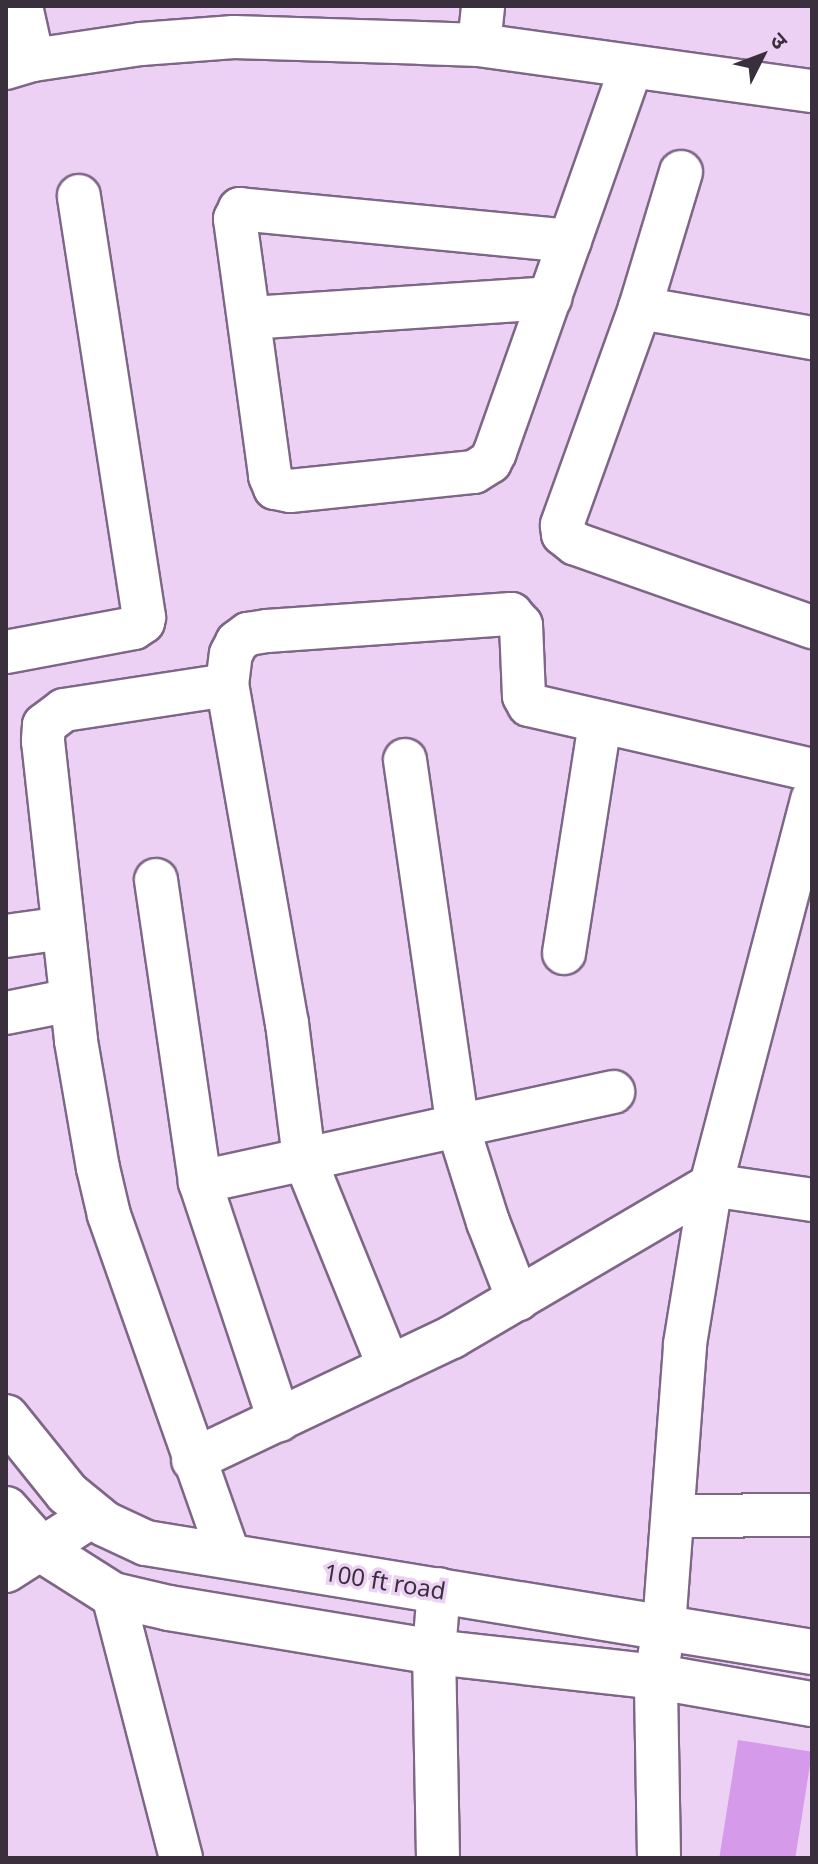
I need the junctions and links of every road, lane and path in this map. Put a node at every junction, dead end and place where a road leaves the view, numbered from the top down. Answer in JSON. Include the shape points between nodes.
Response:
{"nodes":[{"id":1,"x":21,"y":6,"type":"edge"},
{"id":2,"x":481,"y":26,"type":"edge"},
{"id":3,"x":20,"y":64,"type":"edge"},
{"id":4,"x":631,"y":67,"type":"junction"},
{"id":5,"x":812,"y":91,"type":"edge"},
{"id":6,"x":681,"y":172,"type":"dead end"},
{"id":7,"x":79,"y":196,"type":"dead end"},
{"id":8,"x":570,"y":241,"type":"junction"},
{"id":9,"x":550,"y":298,"type":"junction"},
{"id":10,"x":640,"y":308,"type":"junction"},
{"id":11,"x":250,"y":318,"type":"junction"},
{"id":12,"x":812,"y":338,"type":"edge"},
{"id":13,"x":812,"y":627,"type":"edge"},
{"id":14,"x":6,"y":652,"type":"edge"},
{"id":15,"x":227,"y":685,"type":"junction"},
{"id":16,"x":600,"y":722,"type":"junction"},
{"id":17,"x":405,"y":760,"type":"dead end"},
{"id":18,"x":812,"y":770,"type":"edge"},
{"id":19,"x":812,"y":799,"type":"edge"},
{"id":20,"x":156,"y":880,"type":"dead end"},
{"id":21,"x":63,"y":928,"type":"junction"},
{"id":22,"x":6,"y":936,"type":"edge"},
{"id":23,"x":564,"y":953,"type":"dead end"},
{"id":24,"x":71,"y":1000,"type":"junction"},
{"id":25,"x":6,"y":1013,"type":"edge"},
{"id":26,"x":613,"y":1092,"type":"dead end"},
{"id":27,"x":458,"y":1127,"type":"junction"},
{"id":28,"x":304,"y":1158,"type":"junction"},
{"id":29,"x":200,"y":1182,"type":"junction"},
{"id":30,"x":711,"y":1185,"type":"junction"},
{"id":31,"x":812,"y":1200,"type":"edge"},
{"id":32,"x":518,"y":1299,"type":"junction"},
{"id":33,"x":389,"y":1367,"type":"junction"},
{"id":34,"x":6,"y":1417,"type":"edge"},
{"id":35,"x":279,"y":1420,"type":"junction"},
{"id":36,"x":193,"y":1460,"type":"junction"},
{"id":37,"x":6,"y":1509,"type":"edge"},
{"id":38,"x":94,"y":1515,"type":"junction"},
{"id":39,"x":812,"y":1515,"type":"edge"},
{"id":40,"x":673,"y":1516,"type":"junction"},
{"id":41,"x":229,"y":1556,"type":"junction"},
{"id":42,"x":19,"y":1561,"type":"edge"},
{"id":43,"x":439,"y":1589,"type":"junction"},
{"id":44,"x":113,"y":1595,"type":"junction"},
{"id":45,"x":664,"y":1626,"type":"junction"},
{"id":46,"x":434,"y":1652,"type":"junction"},
{"id":47,"x":812,"y":1652,"type":"edge"},
{"id":48,"x":656,"y":1678,"type":"junction"},
{"id":49,"x":812,"y":1704,"type":"edge"},
{"id":50,"x":181,"y":1858,"type":"edge"},
{"id":51,"x":438,"y":1858,"type":"edge"},
{"id":52,"x":659,"y":1858,"type":"edge"}],
"edges":[{"from":1,"to":3,"type":"street"},
{"from":2,"to":3,"type":"street","via":[[141,44]]},
{"from":2,"to":4,"type":"street"},
{"from":4,"to":5,"type":"street"},
{"from":4,"to":8,"type":"street"},
{"from":6,"to":10,"type":"street"},
{"from":7,"to":14,"type":"street","via":[[144,617],[134,628]]},
{"from":8,"to":9,"type":"street"},
{"from":8,"to":11,"type":"street","via":[[240,209],[235,219]]},
{"from":9,"to":11,"type":"street"},
{"from":9,"to":11,"type":"street","via":[[495,452],[482,468],[290,491],[275,488],[270,476]]},
{"from":10,"to":12,"type":"street"},
{"from":10,"to":13,"type":"street","via":[[563,534],[576,544]]},
{"from":15,"to":16,"type":"street","via":[[231,654],[248,634],[511,614],[521,625],[525,701]]},
{"from":15,"to":21,"type":"street","via":[[64,710],[44,725]]},
{"from":15,"to":28,"type":"street","via":[[287,1024]]},
{"from":16,"to":18,"type":"street"},
{"from":16,"to":23,"type":"street"},
{"from":17,"to":27,"type":"street"},
{"from":19,"to":30,"type":"street"},
{"from":20,"to":29,"type":"street"},
{"from":21,"to":22,"type":"street"},
{"from":21,"to":24,"type":"street"},
{"from":24,"to":25,"type":"street"},
{"from":24,"to":36,"type":"street","via":[[109,1215]]},
{"from":26,"to":27,"type":"street"},
{"from":27,"to":28,"type":"street"},
{"from":27,"to":32,"type":"street"},
{"from":28,"to":29,"type":"street"},
{"from":28,"to":33,"type":"street"},
{"from":29,"to":35,"type":"street"},
{"from":30,"to":31,"type":"street"},
{"from":30,"to":32,"type":"street"},
{"from":30,"to":40,"type":"street","via":[[685,1344]]},
{"from":32,"to":33,"type":"street"},
{"from":33,"to":35,"type":"street"},
{"from":34,"to":38,"type":"main road","name":"100 ft road","via":[[67,1493]]},
{"from":35,"to":36,"type":"street"},
{"from":36,"to":41,"type":"street"},
{"from":37,"to":42,"type":"main road"},
{"from":38,"to":41,"type":"main road","name":"100 ft road","via":[[146,1543]]},
{"from":38,"to":42,"type":"street"},
{"from":39,"to":40,"type":"street"},
{"from":40,"to":45,"type":"street"},
{"from":41,"to":43,"type":"main road","name":"100 ft road"},
{"from":42,"to":44,"type":"main road"},
{"from":43,"to":45,"type":"main road","name":"100 ft road"},
{"from":43,"to":46,"type":"street"},
{"from":44,"to":46,"type":"main road"},
{"from":44,"to":50,"type":"street"},
{"from":45,"to":47,"type":"main road","name":"100 ft road"},
{"from":45,"to":48,"type":"street"},
{"from":46,"to":48,"type":"main road"},
{"from":46,"to":51,"type":"street"},
{"from":48,"to":49,"type":"main road"},
{"from":48,"to":52,"type":"street"}]}
